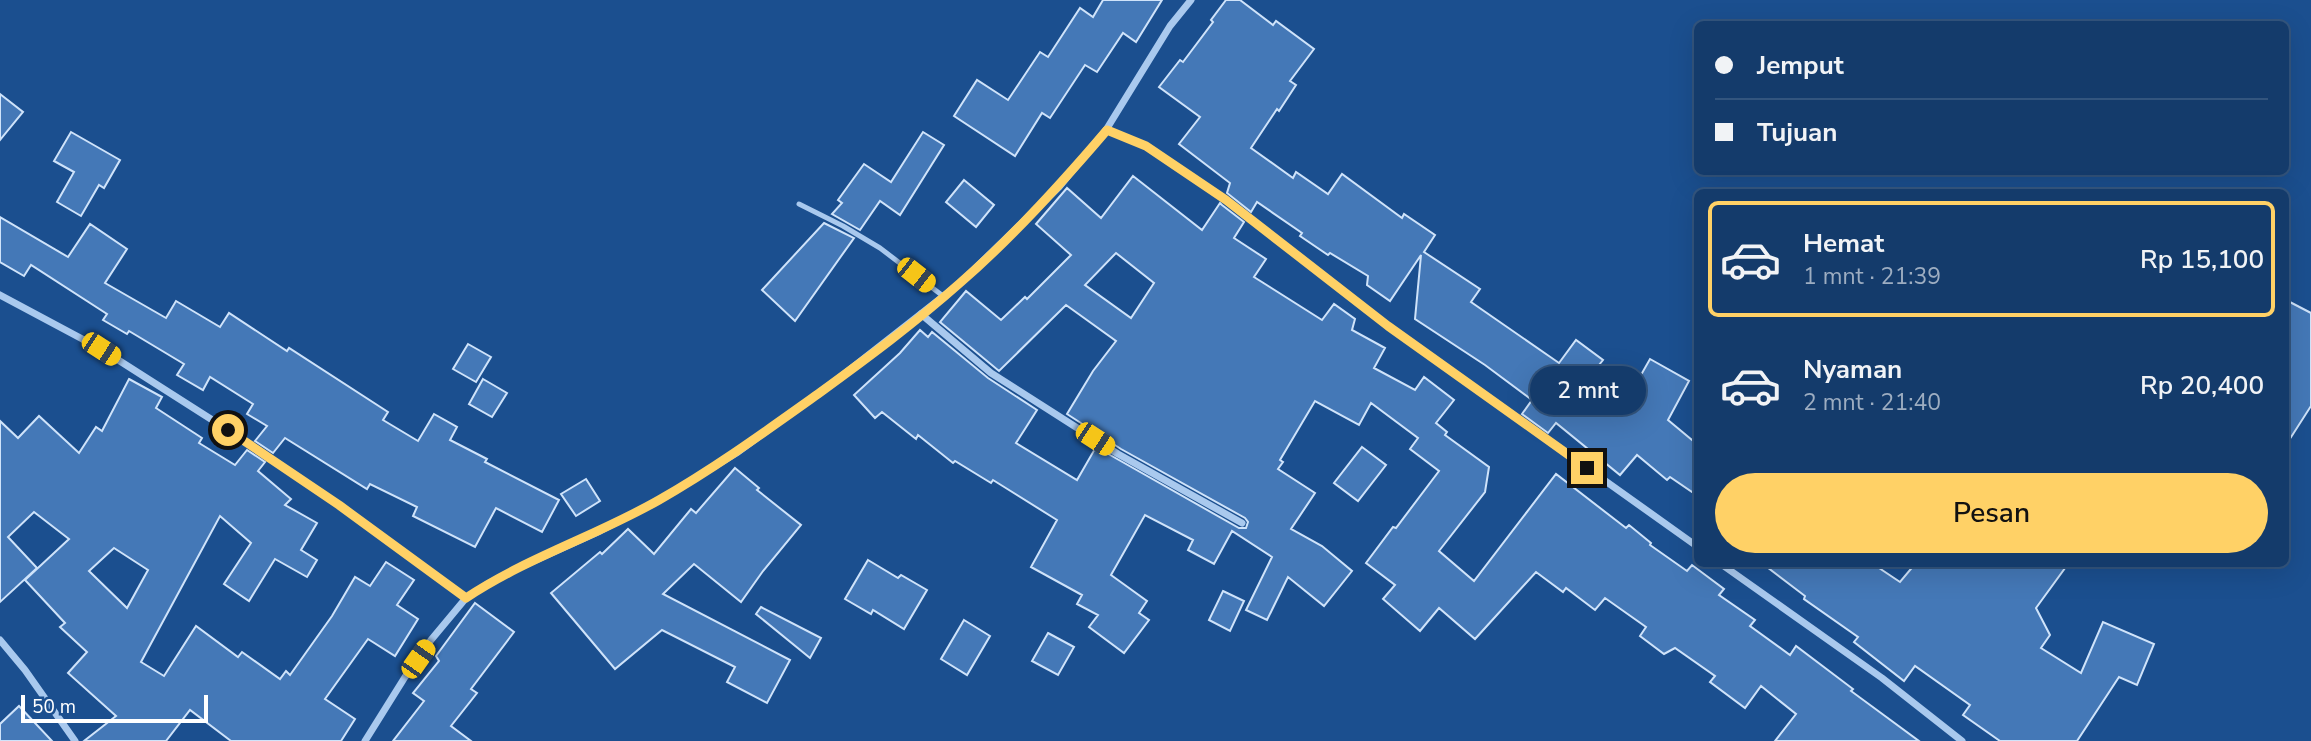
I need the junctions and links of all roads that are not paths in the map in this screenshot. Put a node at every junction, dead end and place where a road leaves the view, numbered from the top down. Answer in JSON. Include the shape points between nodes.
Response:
{"nodes":[{"id":1,"x":1191,"y":0,"type":"edge"},
{"id":2,"x":1107,"y":130,"type":"junction"},
{"id":3,"x":799,"y":204,"type":"dead end"},
{"id":4,"x":0,"y":295,"type":"edge"},
{"id":5,"x":943,"y":296,"type":"junction"},
{"id":6,"x":921,"y":314,"type":"junction"},
{"id":7,"x":1242,"y":523,"type":"dead end"},
{"id":8,"x":1694,"y":544,"type":"edge"},
{"id":9,"x":1725,"y":567,"type":"edge"},
{"id":10,"x":466,"y":598,"type":"junction"},
{"id":11,"x":0,"y":640,"type":"edge"},
{"id":12,"x":75,"y":741,"type":"edge"},
{"id":13,"x":365,"y":741,"type":"edge"},
{"id":14,"x":1962,"y":741,"type":"edge"}],
"edges":[{"from":1,"to":2,"type":"street","via":[[1170,26]]},
{"from":2,"to":5,"type":"street","via":[[1011,236]]},
{"from":2,"to":8,"type":"street","via":[[1146,146],[1226,200],[1388,326]]},
{"from":3,"to":5,"type":"lane","via":[[880,248]]},
{"from":4,"to":10,"type":"street","via":[[101,349],[228,430]]},
{"from":5,"to":6,"type":"street"},
{"from":6,"to":7,"type":"street","via":[[991,373],[1118,454]]},
{"from":6,"to":10,"type":"street","via":[[738,452],[658,501]]},
{"from":9,"to":14,"type":"street"},
{"from":10,"to":13,"type":"street","via":[[418,659]]},
{"from":11,"to":12,"type":"street"}]}
